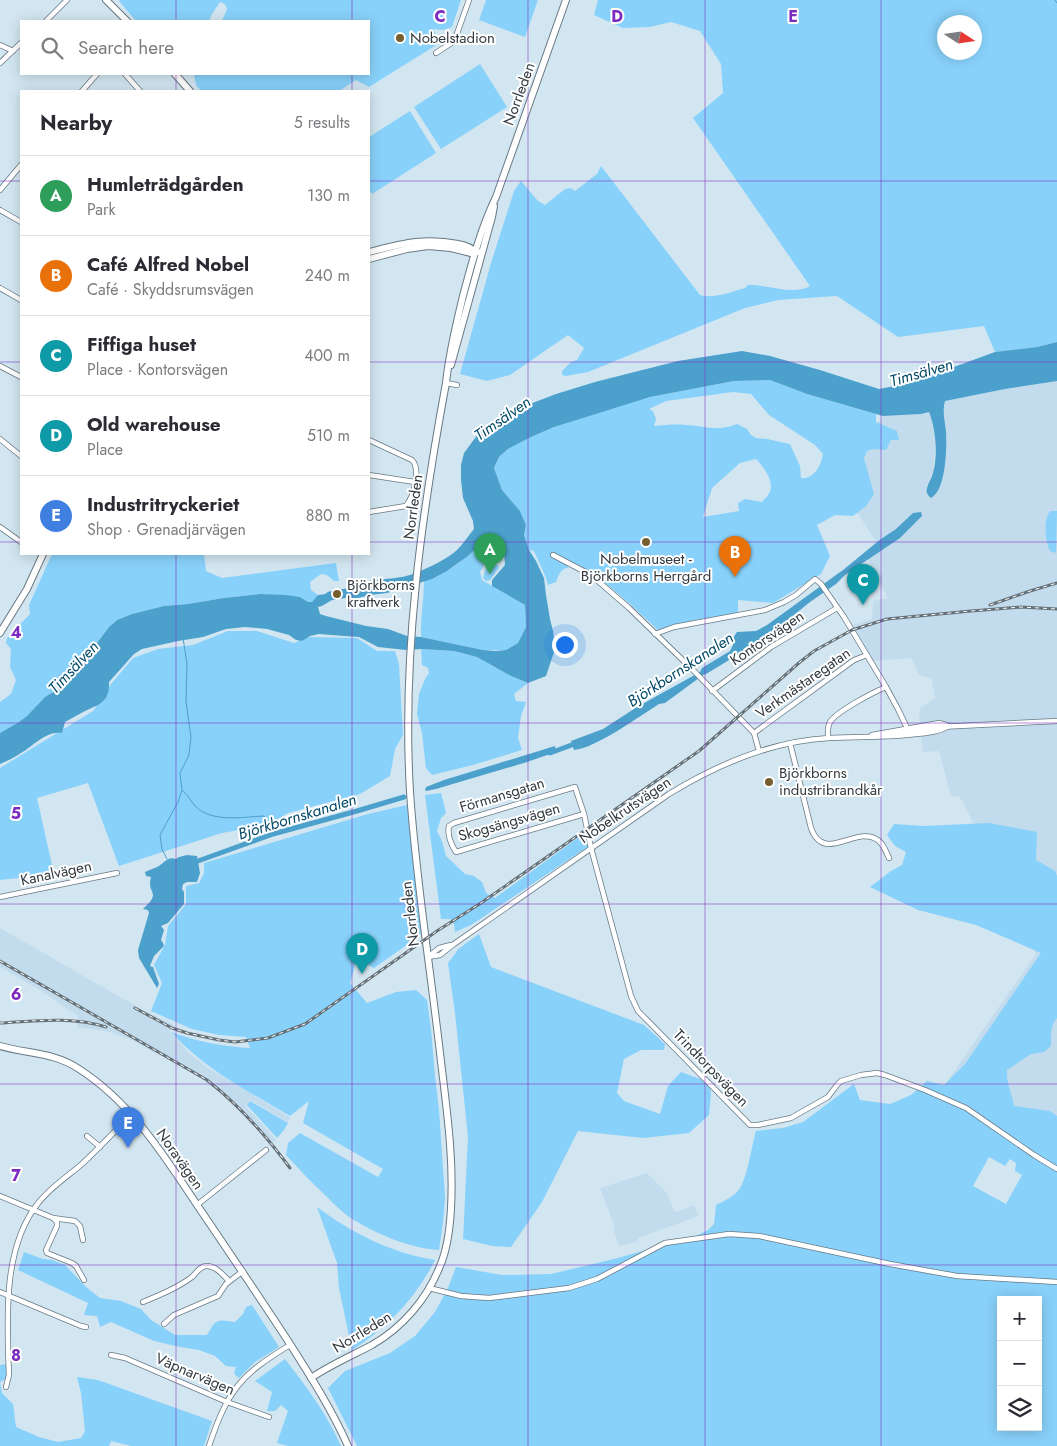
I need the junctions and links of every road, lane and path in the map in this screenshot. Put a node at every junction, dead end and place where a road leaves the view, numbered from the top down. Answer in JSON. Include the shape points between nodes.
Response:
{"nodes":[{"id":1,"x":67,"y":0,"type":"edge"},
{"id":2,"x":106,"y":0,"type":"edge"},
{"id":3,"x":469,"y":0,"type":"edge"},
{"id":4,"x":566,"y":0,"type":"edge"},
{"id":5,"x":47,"y":20,"type":"edge"},
{"id":6,"x":126,"y":20,"type":"edge"},
{"id":7,"x":0,"y":45,"type":"edge"},
{"id":8,"x":20,"y":45,"type":"edge"},
{"id":9,"x":13,"y":51,"type":"junction"},
{"id":10,"x":436,"y":53,"type":"dead end"},
{"id":11,"x":0,"y":63,"type":"edge"},
{"id":12,"x":96,"y":75,"type":"edge"},
{"id":13,"x":126,"y":75,"type":"edge"},
{"id":14,"x":176,"y":75,"type":"edge"},
{"id":15,"x":83,"y":90,"type":"edge"},
{"id":16,"x":139,"y":90,"type":"edge"},
{"id":17,"x":189,"y":90,"type":"edge"},
{"id":18,"x":20,"y":166,"type":"edge"},
{"id":19,"x":0,"y":190,"type":"edge"},
{"id":20,"x":0,"y":210,"type":"edge"},
{"id":21,"x":20,"y":221,"type":"edge"},
{"id":22,"x":370,"y":252,"type":"edge"},
{"id":23,"x":479,"y":253,"type":"junction"},
{"id":24,"x":370,"y":258,"type":"edge"},
{"id":25,"x":0,"y":288,"type":"edge"},
{"id":26,"x":20,"y":299,"type":"edge"},
{"id":27,"x":0,"y":366,"type":"edge"},
{"id":28,"x":20,"y":376,"type":"edge"},
{"id":29,"x":446,"y":383,"type":"junction"},
{"id":30,"x":457,"y":385,"type":"dead end"},
{"id":31,"x":0,"y":439,"type":"edge"},
{"id":32,"x":370,"y":440,"type":"edge"},
{"id":33,"x":20,"y":455,"type":"edge"},
{"id":34,"x":370,"y":475,"type":"edge"},
{"id":35,"x":415,"y":482,"type":"junction"},
{"id":36,"x":370,"y":512,"type":"edge"},
{"id":37,"x":0,"y":527,"type":"edge"},
{"id":38,"x":20,"y":541,"type":"edge"},
{"id":39,"x":43,"y":555,"type":"edge"},
{"id":40,"x":554,"y":555,"type":"dead end"},
{"id":41,"x":837,"y":608,"type":"junction"},
{"id":42,"x":0,"y":633,"type":"edge"},
{"id":43,"x":656,"y":634,"type":"junction"},
{"id":44,"x":867,"y":655,"type":"junction"},
{"id":45,"x":886,"y":687,"type":"junction"},
{"id":46,"x":712,"y":691,"type":"junction"},
{"id":47,"x":1057,"y":721,"type":"edge"},
{"id":48,"x":949,"y":726,"type":"junction"},
{"id":49,"x":906,"y":728,"type":"junction"},
{"id":50,"x":922,"y":730,"type":"junction"},
{"id":51,"x":754,"y":733,"type":"junction"},
{"id":52,"x":862,"y":737,"type":"junction"},
{"id":53,"x":828,"y":738,"type":"junction"},
{"id":54,"x":790,"y":743,"type":"junction"},
{"id":55,"x":759,"y":752,"type":"junction"},
{"id":56,"x":575,"y":787,"type":"joint"},
{"id":57,"x":584,"y":814,"type":"junction"},
{"id":58,"x":450,"y":837,"type":"joint"},
{"id":59,"x":591,"y":848,"type":"junction"},
{"id":60,"x":890,"y":858,"type":"dead end"},
{"id":61,"x":117,"y":873,"type":"dead end"},
{"id":62,"x":0,"y":898,"type":"edge"},
{"id":63,"x":428,"y":957,"type":"junction"},
{"id":64,"x":0,"y":1046,"type":"edge"},
{"id":65,"x":131,"y":1115,"type":"junction"},
{"id":66,"x":87,"y":1136,"type":"dead end"},
{"id":67,"x":100,"y":1146,"type":"junction"},
{"id":68,"x":266,"y":1150,"type":"dead end"},
{"id":69,"x":1057,"y":1168,"type":"edge"},
{"id":70,"x":0,"y":1196,"type":"edge"},
{"id":71,"x":197,"y":1205,"type":"junction"},
{"id":72,"x":33,"y":1209,"type":"junction"},
{"id":73,"x":53,"y":1218,"type":"junction"},
{"id":74,"x":82,"y":1240,"type":"dead end"},
{"id":75,"x":242,"y":1271,"type":"junction"},
{"id":76,"x":84,"y":1280,"type":"dead end"},
{"id":77,"x":229,"y":1281,"type":"junction"},
{"id":78,"x":1057,"y":1282,"type":"edge"},
{"id":79,"x":429,"y":1288,"type":"junction"},
{"id":80,"x":0,"y":1292,"type":"edge"},
{"id":81,"x":8,"y":1296,"type":"junction"},
{"id":82,"x":143,"y":1302,"type":"dead end"},
{"id":83,"x":164,"y":1324,"type":"dead end"},
{"id":84,"x":86,"y":1327,"type":"dead end"},
{"id":85,"x":290,"y":1345,"type":"junction"},
{"id":86,"x":111,"y":1355,"type":"dead end"},
{"id":87,"x":310,"y":1378,"type":"junction"},
{"id":88,"x":6,"y":1387,"type":"dead end"},
{"id":89,"x":227,"y":1402,"type":"junction"},
{"id":90,"x":269,"y":1416,"type":"dead end"},
{"id":91,"x":209,"y":1446,"type":"edge"},
{"id":92,"x":348,"y":1446,"type":"edge"}],
"edges":[{"from":1,"to":5,"type":"street"},
{"from":2,"to":6,"type":"street"},
{"from":3,"to":10,"type":"street","via":[[455,39]]},
{"from":4,"to":23,"type":"street","name":"Norrleden","via":[[488,213]]},
{"from":7,"to":9,"type":"street"},
{"from":8,"to":9,"type":"street"},
{"from":9,"to":11,"type":"street"},
{"from":12,"to":15,"type":"street"},
{"from":13,"to":16,"type":"street"},
{"from":14,"to":17,"type":"street"},
{"from":18,"to":19,"type":"street"},
{"from":20,"to":21,"type":"street"},
{"from":22,"to":23,"type":"street","via":[[426,240],[464,245]]},
{"from":23,"to":24,"type":"street","via":[[428,246]]},
{"from":23,"to":29,"type":"street","name":"Norrleden","via":[[448,358]]},
{"from":25,"to":26,"type":"street"},
{"from":27,"to":28,"type":"street"},
{"from":29,"to":30,"type":"street"},
{"from":29,"to":63,"type":"street","name":"Norrleden","via":[[417,567],[410,657],[410,792]]},
{"from":31,"to":33,"type":"street"},
{"from":32,"to":35,"type":"street","via":[[412,460],[417,468]]},
{"from":34,"to":35,"type":"street"},
{"from":35,"to":36,"type":"street","via":[[406,506]]},
{"from":37,"to":38,"type":"street"},
{"from":39,"to":42,"type":"street","via":[[28,589]]},
{"from":40,"to":43,"type":"street","via":[[590,575]]},
{"from":41,"to":43,"type":"street","via":[[815,579],[790,598],[765,610],[674,627]]},
{"from":41,"to":44,"type":"street"},
{"from":41,"to":46,"type":"street","name":"Kontorsvägen","via":[[771,647]]},
{"from":43,"to":46,"type":"street"},
{"from":44,"to":45,"type":"street"},
{"from":44,"to":51,"type":"street","name":"Verkmästaregatan","via":[[858,657]]},
{"from":45,"to":49,"type":"street"},
{"from":45,"to":53,"type":"street","via":[[830,722]]},
{"from":46,"to":51,"type":"street"},
{"from":47,"to":48,"type":"street"},
{"from":48,"to":50,"type":"street","via":[[943,730]]},
{"from":48,"to":50,"type":"street","via":[[939,723]]},
{"from":49,"to":50,"type":"street"},
{"from":49,"to":52,"type":"street"},
{"from":50,"to":52,"type":"street","via":[[891,737]]},
{"from":51,"to":55,"type":"street"},
{"from":52,"to":53,"type":"street","name":"Nobelkrutsvägen"},
{"from":53,"to":54,"type":"street","name":"Nobelkrutsvägen"},
{"from":54,"to":55,"type":"street","name":"Nobelkrutsvägen"},
{"from":54,"to":60,"type":"street","via":[[811,828],[817,839],[828,844],[872,837],[878,839]]},
{"from":55,"to":59,"type":"street","name":"Nobelkrutsvägen","via":[[692,780]]},
{"from":56,"to":57,"type":"street","name":"Trindtorpsvägen"},
{"from":56,"to":58,"type":"street","name":"Förmansgatan","via":[[454,824],[449,826]]},
{"from":57,"to":58,"type":"street","name":"Skogsängsvägen","via":[[463,851],[456,852]]},
{"from":57,"to":59,"type":"street","name":"Trindtorpsvägen"},
{"from":59,"to":63,"type":"street","name":"Nobelkrutsvägen","via":[[454,944],[439,948]]},
{"from":59,"to":69,"type":"street","name":"Trindtorpsvägen","via":[[636,1006],[750,1126],[791,1118],[828,1097],[841,1080],[877,1074],[898,1079],[966,1108]]},
{"from":61,"to":62,"type":"street","name":"Kanalvägen"},
{"from":63,"to":79,"type":"street","name":"Norrleden","via":[[448,1121],[452,1188],[445,1251]]},
{"from":64,"to":65,"type":"street","name":"Noravägen","via":[[66,1061],[101,1085]]},
{"from":65,"to":67,"type":"street"},
{"from":65,"to":71,"type":"street","name":"Noravägen"},
{"from":66,"to":67,"type":"street"},
{"from":67,"to":72,"type":"street"},
{"from":68,"to":71,"type":"street"},
{"from":70,"to":72,"type":"street"},
{"from":71,"to":75,"type":"street","name":"Noravägen"},
{"from":72,"to":73,"type":"street"},
{"from":72,"to":81,"type":"street","via":[[15,1255]]},
{"from":73,"to":74,"type":"street","via":[[78,1222]]},
{"from":73,"to":76,"type":"street","via":[[57,1226],[47,1253],[72,1263]]},
{"from":75,"to":77,"type":"street"},
{"from":75,"to":85,"type":"street","name":"Noravägen"},
{"from":77,"to":82,"type":"street","via":[[214,1268],[203,1266],[184,1283]]},
{"from":77,"to":83,"type":"street","via":[[218,1296],[174,1315]]},
{"from":78,"to":79,"type":"street","via":[[957,1276],[759,1236],[729,1234],[665,1243],[597,1279],[569,1288],[489,1298],[461,1296]]},
{"from":79,"to":87,"type":"street","name":"Norrleden","via":[[418,1305],[392,1332]]},
{"from":80,"to":81,"type":"street"},
{"from":81,"to":84,"type":"street"},
{"from":81,"to":88,"type":"street","via":[[9,1375]]},
{"from":85,"to":87,"type":"street","name":"Noravägen"},
{"from":85,"to":89,"type":"street","via":[[252,1370]]},
{"from":86,"to":89,"type":"street","name":"Väpnarvägen"},
{"from":87,"to":92,"type":"street","name":"Noravägen"},
{"from":89,"to":90,"type":"street","name":"Väpnarvägen"},
{"from":89,"to":91,"type":"street"}]}
